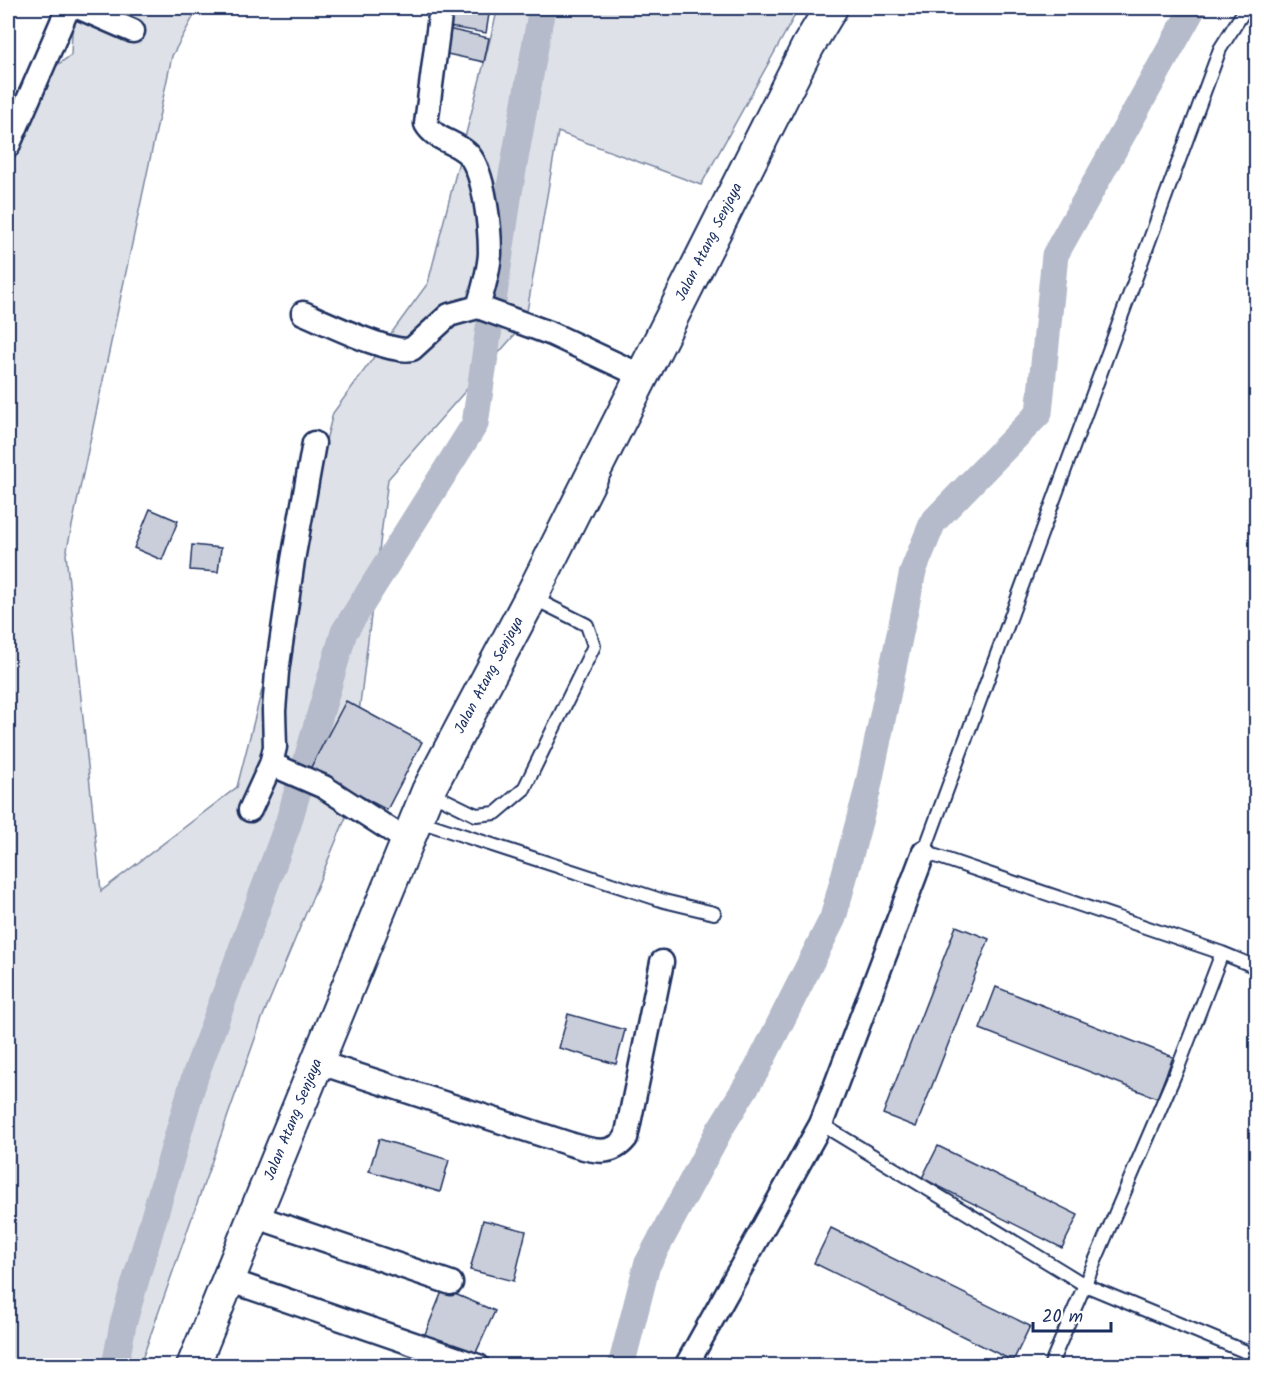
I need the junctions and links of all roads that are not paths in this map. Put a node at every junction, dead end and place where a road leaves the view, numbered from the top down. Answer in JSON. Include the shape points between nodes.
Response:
{"nodes":[{"id":1,"x":69,"y":8,"type":"edge"},
{"id":2,"x":80,"y":8,"type":"edge"},
{"id":3,"x":441,"y":8,"type":"edge"},
{"id":4,"x":831,"y":8,"type":"edge"},
{"id":5,"x":1246,"y":8,"type":"edge"},
{"id":6,"x":133,"y":31,"type":"dead end"},
{"id":7,"x":8,"y":146,"type":"edge"},
{"id":8,"x":482,"y":309,"type":"junction"},
{"id":9,"x":303,"y":313,"type":"dead end"},
{"id":10,"x":642,"y":376,"type":"junction"},
{"id":11,"x":314,"y":443,"type":"dead end"},
{"id":12,"x":531,"y":597,"type":"junction"},
{"id":13,"x":278,"y":767,"type":"junction"},
{"id":14,"x":428,"y":791,"type":"junction"},
{"id":15,"x":250,"y":810,"type":"dead end"},
{"id":16,"x":411,"y":830,"type":"junction"},
{"id":17,"x":924,"y":852,"type":"junction"},
{"id":18,"x":714,"y":913,"type":"dead end"},
{"id":19,"x":1222,"y":953,"type":"junction"},
{"id":20,"x":662,"y":962,"type":"dead end"},
{"id":21,"x":1257,"y":967,"type":"edge"},
{"id":22,"x":317,"y":1062,"type":"junction"},
{"id":23,"x":821,"y":1124,"type":"junction"},
{"id":24,"x":254,"y":1216,"type":"junction"},
{"id":25,"x":228,"y":1280,"type":"junction"},
{"id":26,"x":451,"y":1283,"type":"dead end"},
{"id":27,"x":1085,"y":1286,"type":"junction"},
{"id":28,"x":1257,"y":1356,"type":"edge"},
{"id":29,"x":193,"y":1365,"type":"edge"},
{"id":30,"x":478,"y":1365,"type":"edge"},
{"id":31,"x":686,"y":1365,"type":"edge"},
{"id":32,"x":1050,"y":1365,"type":"edge"}],
"edges":[{"from":1,"to":7,"type":"street"},
{"from":2,"to":6,"type":"street"},
{"from":3,"to":8,"type":"street","via":[[426,124],[431,132],[463,149],[477,170],[487,214],[490,254]]},
{"from":4,"to":10,"type":"main road","name":"Jalan Atang Senjaya","via":[[808,46]]},
{"from":5,"to":17,"type":"lane","via":[[1220,50]]},
{"from":8,"to":9,"type":"street","via":[[451,314],[409,351],[390,348]]},
{"from":8,"to":10,"type":"street","via":[[552,334]]},
{"from":10,"to":12,"type":"main road","name":"Jalan Atang Senjaya"},
{"from":11,"to":13,"type":"street","via":[[277,672],[274,711]]},
{"from":12,"to":14,"type":"main road","name":"Jalan Atang Senjaya"},
{"from":12,"to":14,"type":"lane","via":[[587,625],[594,646],[524,789],[496,813],[476,815]]},
{"from":13,"to":15,"type":"street"},
{"from":13,"to":16,"type":"street"},
{"from":14,"to":16,"type":"main road","name":"Jalan Atang Senjaya"},
{"from":16,"to":18,"type":"lane"},
{"from":16,"to":22,"type":"main road","name":"Jalan Atang Senjaya"},
{"from":17,"to":19,"type":"lane"},
{"from":17,"to":23,"type":"street"},
{"from":19,"to":21,"type":"lane"},
{"from":19,"to":27,"type":"lane"},
{"from":20,"to":22,"type":"street","via":[[626,1138],[609,1151],[570,1144]]},
{"from":22,"to":24,"type":"main road","name":"Jalan Atang Senjaya"},
{"from":23,"to":27,"type":"lane"},
{"from":23,"to":31,"type":"street"},
{"from":24,"to":25,"type":"main road","name":"Jalan Atang Senjaya"},
{"from":24,"to":26,"type":"street"},
{"from":25,"to":29,"type":"main road","name":"Jalan Atang Senjaya"},
{"from":25,"to":30,"type":"street"},
{"from":27,"to":28,"type":"lane"},
{"from":27,"to":32,"type":"lane"}]}
